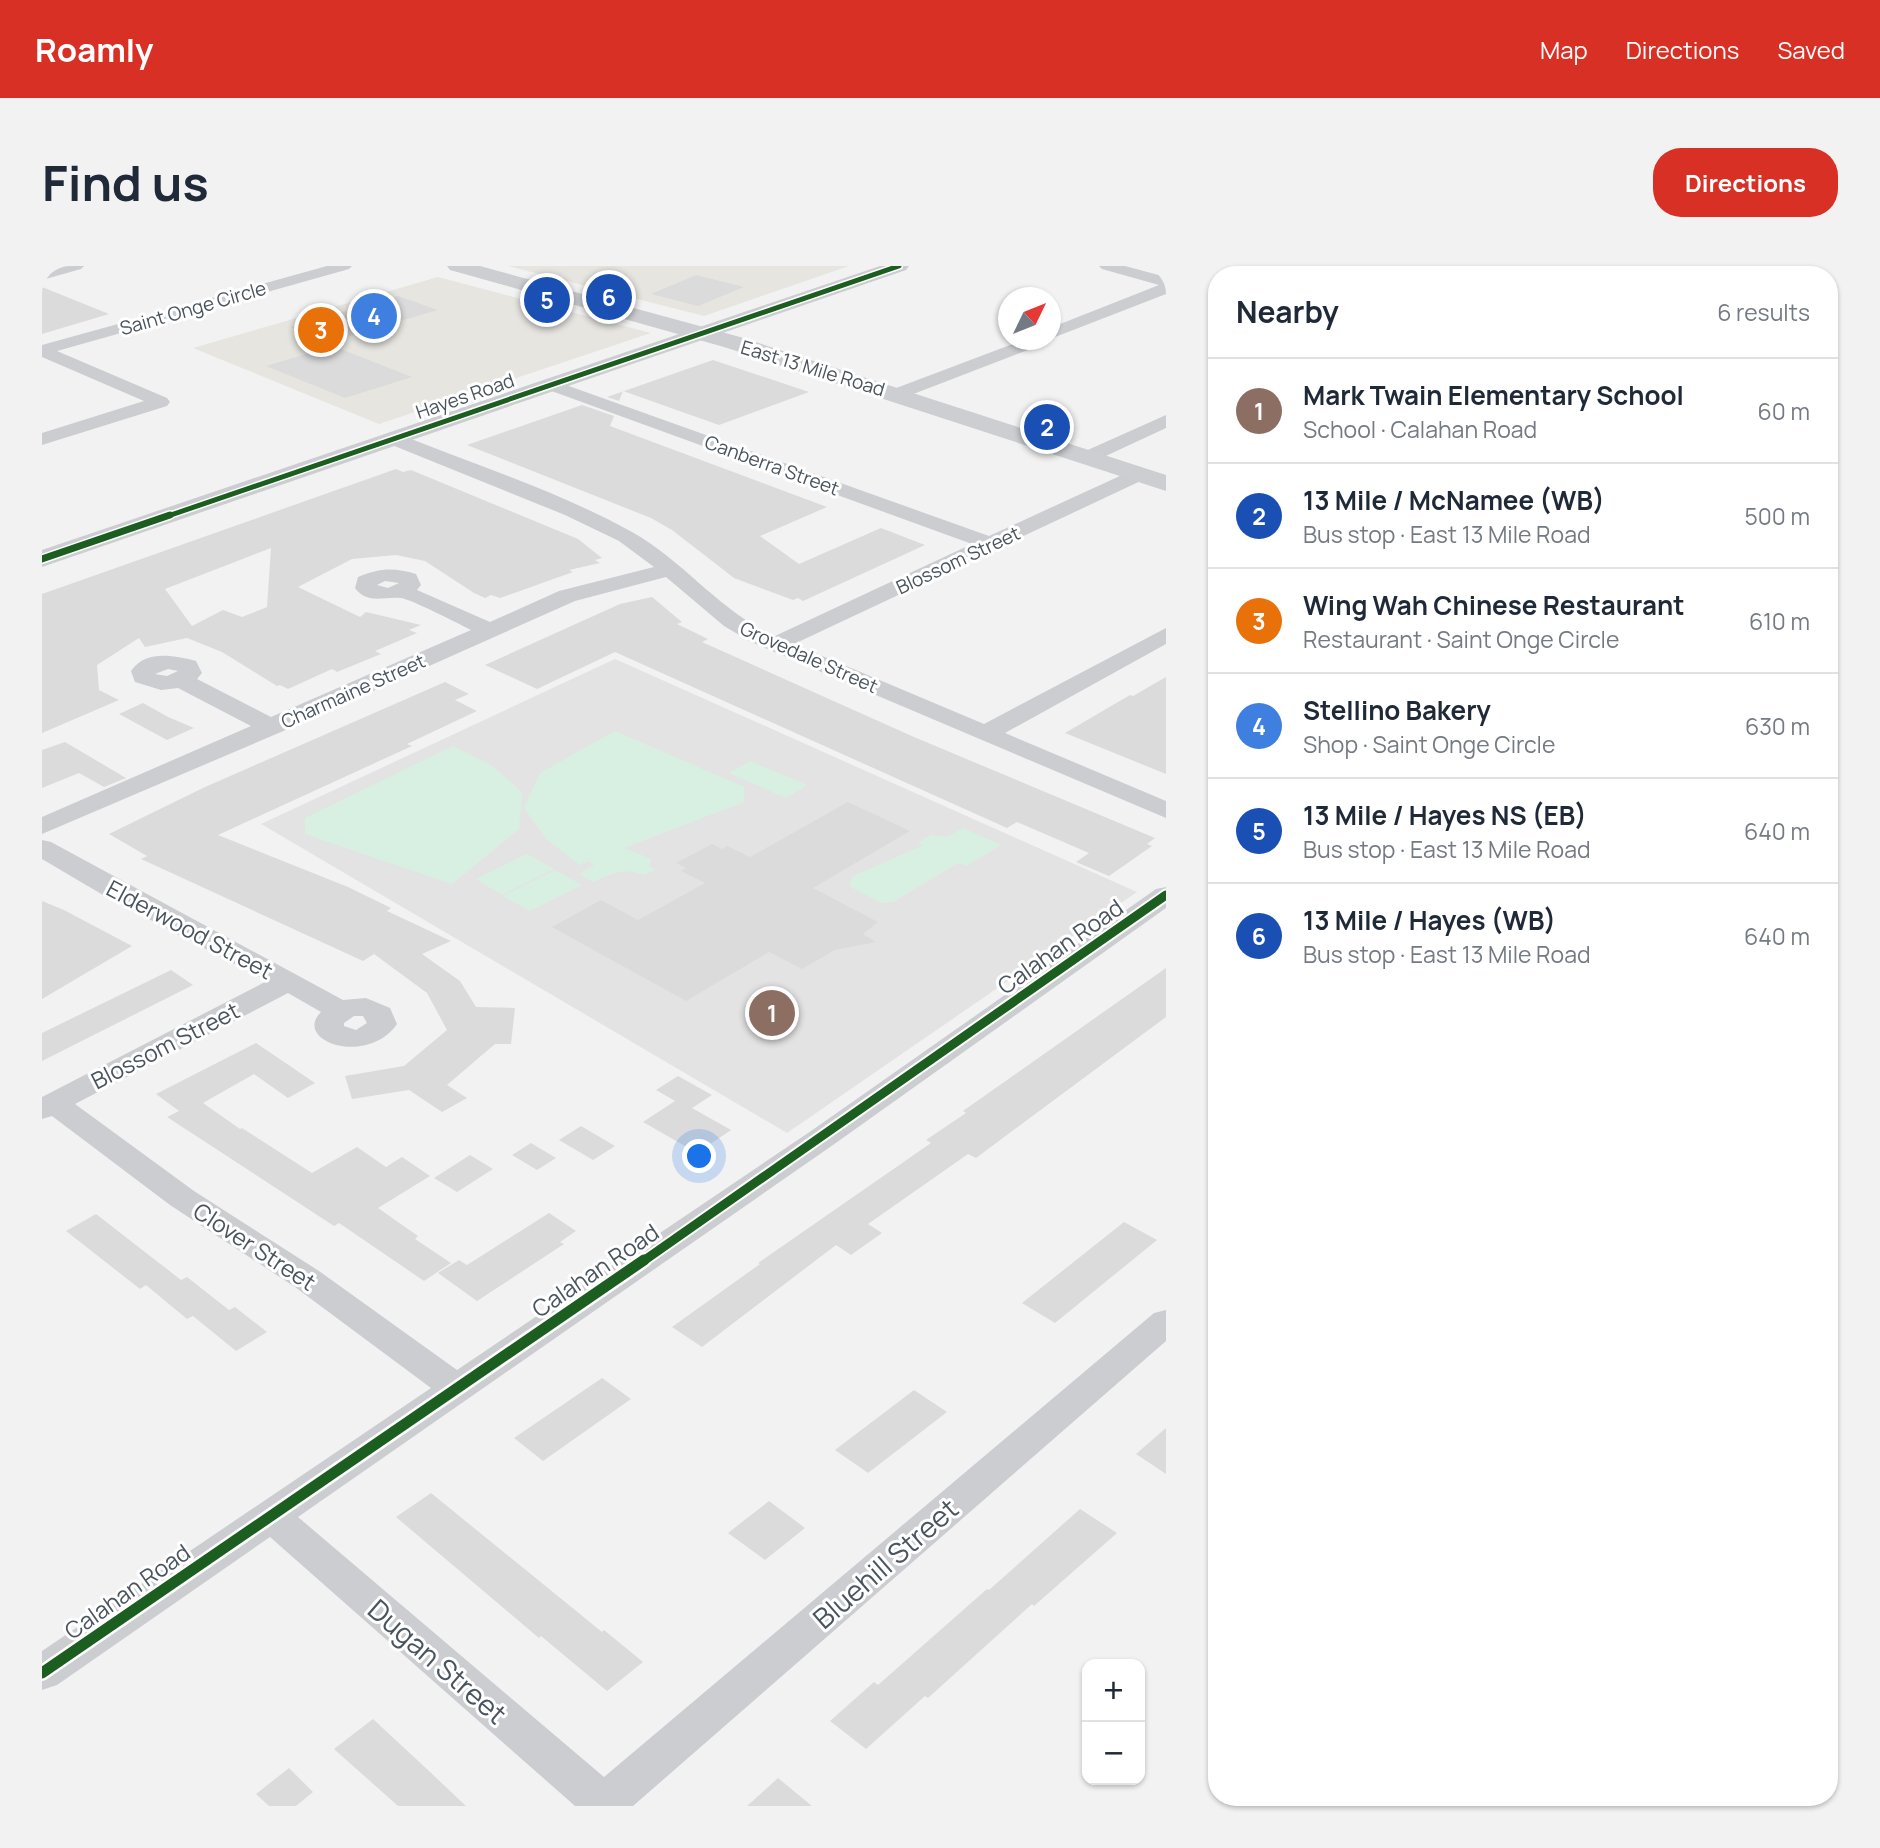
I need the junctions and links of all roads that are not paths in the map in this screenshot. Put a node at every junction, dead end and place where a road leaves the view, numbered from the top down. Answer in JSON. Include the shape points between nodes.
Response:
{"nodes":[{"id":1,"x":76,"y":266,"type":"edge"},
{"id":2,"x":344,"y":266,"type":"edge"},
{"id":3,"x":457,"y":266,"type":"edge"},
{"id":4,"x":899,"y":266,"type":"edge"},
{"id":5,"x":1107,"y":266,"type":"edge"},
{"id":6,"x":42,"y":275,"type":"edge"},
{"id":7,"x":1166,"y":282,"type":"edge"},
{"id":8,"x":1166,"y":288,"type":"edge"},
{"id":9,"x":1061,"y":330,"type":"edge"},
{"id":10,"x":703,"y":334,"type":"junction"},
{"id":11,"x":1011,"y":350,"type":"edge"},
{"id":12,"x":42,"y":351,"type":"edge"},
{"id":13,"x":552,"y":385,"type":"junction"},
{"id":14,"x":897,"y":394,"type":"junction"},
{"id":15,"x":1166,"y":421,"type":"edge"},
{"id":16,"x":42,"y":439,"type":"edge"},
{"id":17,"x":394,"y":439,"type":"junction"},
{"id":18,"x":1088,"y":457,"type":"junction"},
{"id":19,"x":1140,"y":474,"type":"junction"},
{"id":20,"x":1166,"y":482,"type":"edge"},
{"id":21,"x":991,"y":544,"type":"junction"},
{"id":22,"x":42,"y":559,"type":"edge"},
{"id":23,"x":668,"y":570,"type":"junction"},
{"id":24,"x":402,"y":591,"type":"dead end"},
{"id":25,"x":490,"y":630,"type":"junction"},
{"id":26,"x":1166,"y":635,"type":"edge"},
{"id":27,"x":775,"y":644,"type":"junction"},
{"id":28,"x":181,"y":680,"type":"dead end"},
{"id":29,"x":272,"y":727,"type":"junction"},
{"id":30,"x":986,"y":733,"type":"junction"},
{"id":31,"x":1166,"y":810,"type":"edge"},
{"id":32,"x":42,"y":826,"type":"edge"},
{"id":33,"x":42,"y":848,"type":"edge"},
{"id":34,"x":1166,"y":895,"type":"edge"},
{"id":35,"x":288,"y":981,"type":"junction"},
{"id":36,"x":339,"y":1010,"type":"dead end"},
{"id":37,"x":48,"y":1106,"type":"edge"},
{"id":38,"x":1166,"y":1322,"type":"edge"},
{"id":39,"x":457,"y":1388,"type":"junction"},
{"id":40,"x":270,"y":1516,"type":"junction"},
{"id":41,"x":42,"y":1672,"type":"edge"},
{"id":42,"x":605,"y":1805,"type":"edge"}],
"edges":[{"from":1,"to":6,"type":"street"},
{"from":2,"to":12,"type":"street","name":"Saint Onge Circle"},
{"from":3,"to":10,"type":"main road","name":"East 13 Mile Road"},
{"from":4,"to":10,"type":"street","name":"Hayes Road"},
{"from":5,"to":7,"type":"street"},
{"from":8,"to":9,"type":"street"},
{"from":10,"to":13,"type":"street","name":"Hayes Road"},
{"from":10,"to":14,"type":"main road","name":"East 13 Mile Road"},
{"from":11,"to":14,"type":"street"},
{"from":12,"to":16,"type":"street","via":[[162,402]]},
{"from":13,"to":17,"type":"street","name":"Hayes Road"},
{"from":13,"to":21,"type":"street","name":"Canberra Street"},
{"from":14,"to":18,"type":"main road","name":"East 13 Mile Road"},
{"from":15,"to":18,"type":"street"},
{"from":17,"to":22,"type":"street","name":"Hayes Road"},
{"from":17,"to":23,"type":"street","name":"Grovedale Street","via":[[600,523],[642,547]]},
{"from":18,"to":19,"type":"main road","name":"East 13 Mile Road"},
{"from":19,"to":20,"type":"main road","name":"East 13 Mile Road"},
{"from":19,"to":21,"type":"street","name":"Blossom Street"},
{"from":21,"to":27,"type":"street","name":"Blossom Street"},
{"from":23,"to":25,"type":"street","name":"Charmaine Street","via":[[581,591]]},
{"from":23,"to":27,"type":"street","name":"Grovedale Street","via":[[732,621]]},
{"from":24,"to":25,"type":"street"},
{"from":25,"to":29,"type":"street","name":"Charmaine Street"},
{"from":26,"to":30,"type":"street"},
{"from":27,"to":30,"type":"street","name":"Grovedale Street"},
{"from":28,"to":29,"type":"street"},
{"from":29,"to":32,"type":"street","name":"Charmaine Street"},
{"from":30,"to":31,"type":"street","name":"Grovedale Street"},
{"from":33,"to":35,"type":"street","name":"Elderwood Street"},
{"from":34,"to":39,"type":"street","name":"Calahan Road"},
{"from":35,"to":36,"type":"street","name":"Elderwood Street"},
{"from":35,"to":37,"type":"street","name":"Blossom Street"},
{"from":37,"to":39,"type":"street","name":"Clover Street","via":[[307,1279]]},
{"from":38,"to":42,"type":"street","name":"Bluehill Street"},
{"from":39,"to":40,"type":"street","name":"Calahan Road"},
{"from":40,"to":41,"type":"street","name":"Calahan Road"},
{"from":40,"to":42,"type":"street","name":"Dugan Street"}]}
